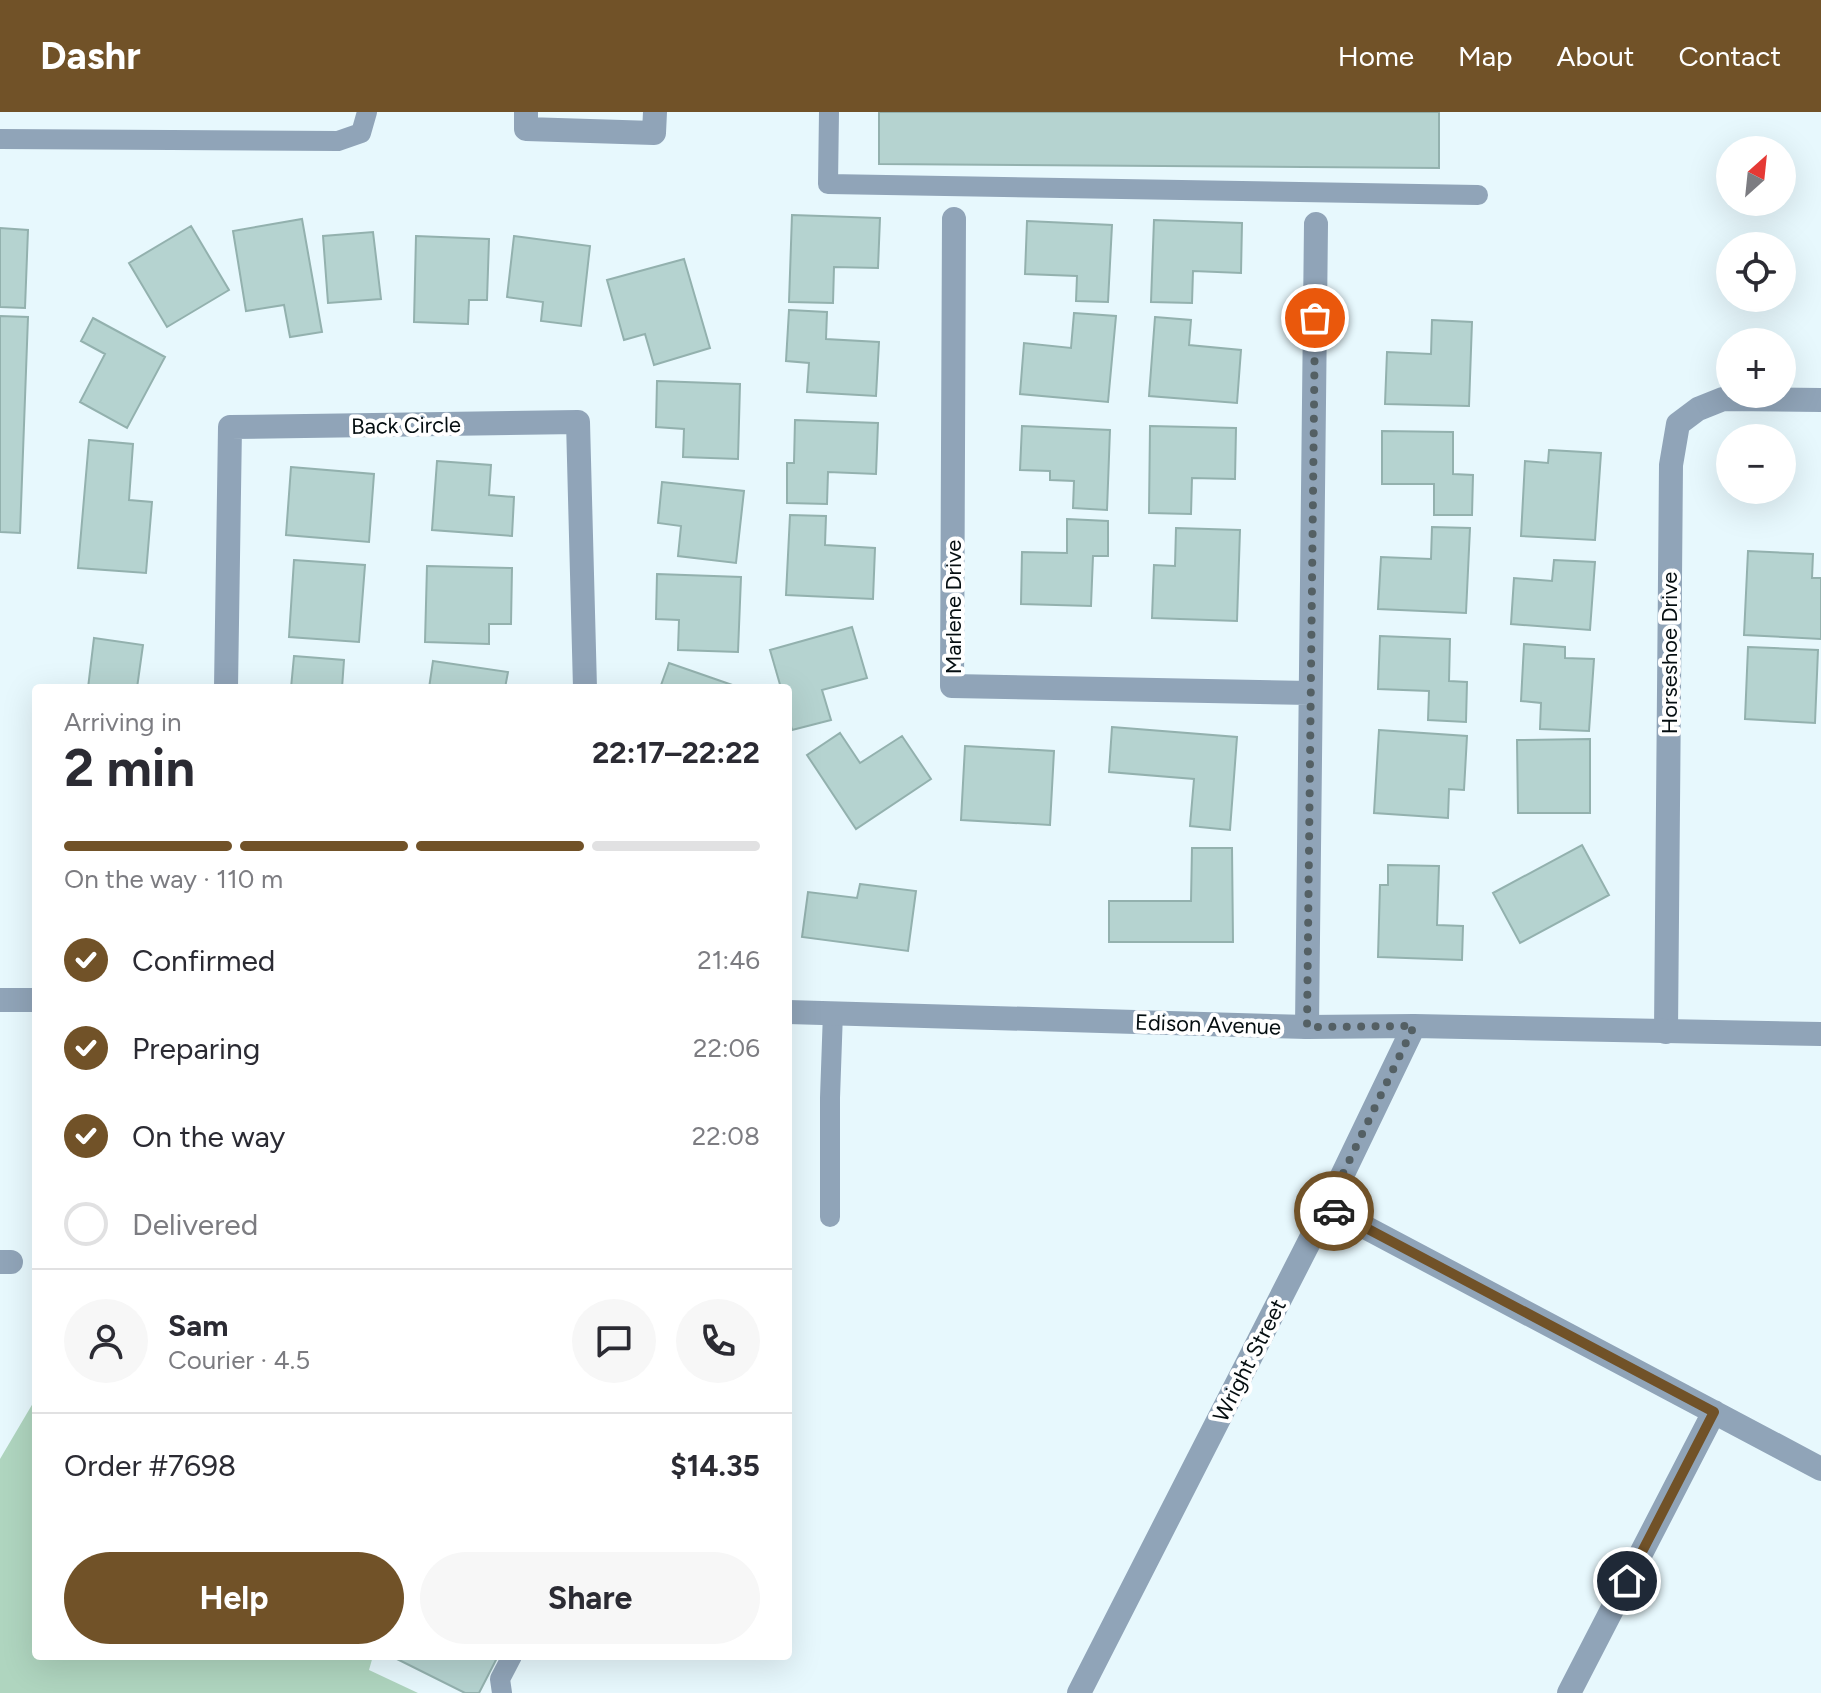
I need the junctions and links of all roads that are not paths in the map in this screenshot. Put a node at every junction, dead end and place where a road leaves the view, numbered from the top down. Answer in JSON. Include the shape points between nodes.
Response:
{"nodes":[{"id":1,"x":367,"y":112,"type":"edge"},
{"id":2,"x":526,"y":112,"type":"edge"},
{"id":3,"x":829,"y":112,"type":"edge"},
{"id":4,"x":654,"y":122,"type":"edge"},
{"id":5,"x":0,"y":139,"type":"edge"},
{"id":6,"x":1478,"y":195,"type":"dead end"},
{"id":7,"x":954,"y":219,"type":"dead end"},
{"id":8,"x":1316,"y":224,"type":"dead end"},
{"id":9,"x":1821,"y":400,"type":"edge"},
{"id":10,"x":226,"y":684,"type":"edge"},
{"id":11,"x":585,"y":684,"type":"edge"},
{"id":12,"x":1310,"y":693,"type":"junction"},
{"id":13,"x":0,"y":1000,"type":"edge"},
{"id":14,"x":32,"y":1000,"type":"edge"},
{"id":15,"x":792,"y":1012,"type":"edge"},
{"id":16,"x":833,"y":1012,"type":"junction"},
{"id":17,"x":1414,"y":1026,"type":"junction"},
{"id":18,"x":1307,"y":1027,"type":"junction"},
{"id":19,"x":1666,"y":1032,"type":"junction"},
{"id":20,"x":1821,"y":1034,"type":"edge"},
{"id":21,"x":1327,"y":1207,"type":"junction"},
{"id":22,"x":830,"y":1217,"type":"dead end"},
{"id":23,"x":1714,"y":1412,"type":"junction"},
{"id":24,"x":1821,"y":1469,"type":"edge"},
{"id":25,"x":510,"y":1660,"type":"edge"},
{"id":26,"x":502,"y":1693,"type":"edge"},
{"id":27,"x":1079,"y":1693,"type":"edge"},
{"id":28,"x":1569,"y":1693,"type":"edge"}],
"edges":[{"from":1,"to":5,"type":"lane","via":[[361,133],[338,141]]},
{"from":2,"to":4,"type":"street","via":[[526,129]]},
{"from":3,"to":6,"type":"lane","via":[[828,184]]},
{"from":7,"to":12,"type":"street","name":"Marlene Drive","via":[[952,686]]},
{"from":8,"to":12,"type":"street"},
{"from":9,"to":19,"type":"street","name":"Horseshoe Drive","via":[[1723,399],[1678,424],[1671,465]]},
{"from":10,"to":11,"type":"street","name":"Back Circle","via":[[230,427],[578,422]]},
{"from":12,"to":18,"type":"street"},
{"from":13,"to":14,"type":"street"},
{"from":15,"to":16,"type":"street","name":"Edison Avenue"},
{"from":16,"to":18,"type":"street","name":"Edison Avenue"},
{"from":16,"to":22,"type":"lane"},
{"from":17,"to":18,"type":"street","name":"Edison Avenue"},
{"from":17,"to":19,"type":"street","name":"Edison Avenue"},
{"from":17,"to":21,"type":"street","name":"Wright Street"},
{"from":19,"to":20,"type":"street","name":"Edison Avenue"},
{"from":21,"to":23,"type":"street"},
{"from":21,"to":27,"type":"street","name":"Wright Street"},
{"from":23,"to":24,"type":"street"},
{"from":23,"to":28,"type":"street"},
{"from":25,"to":26,"type":"lane","via":[[500,1679]]}]}
